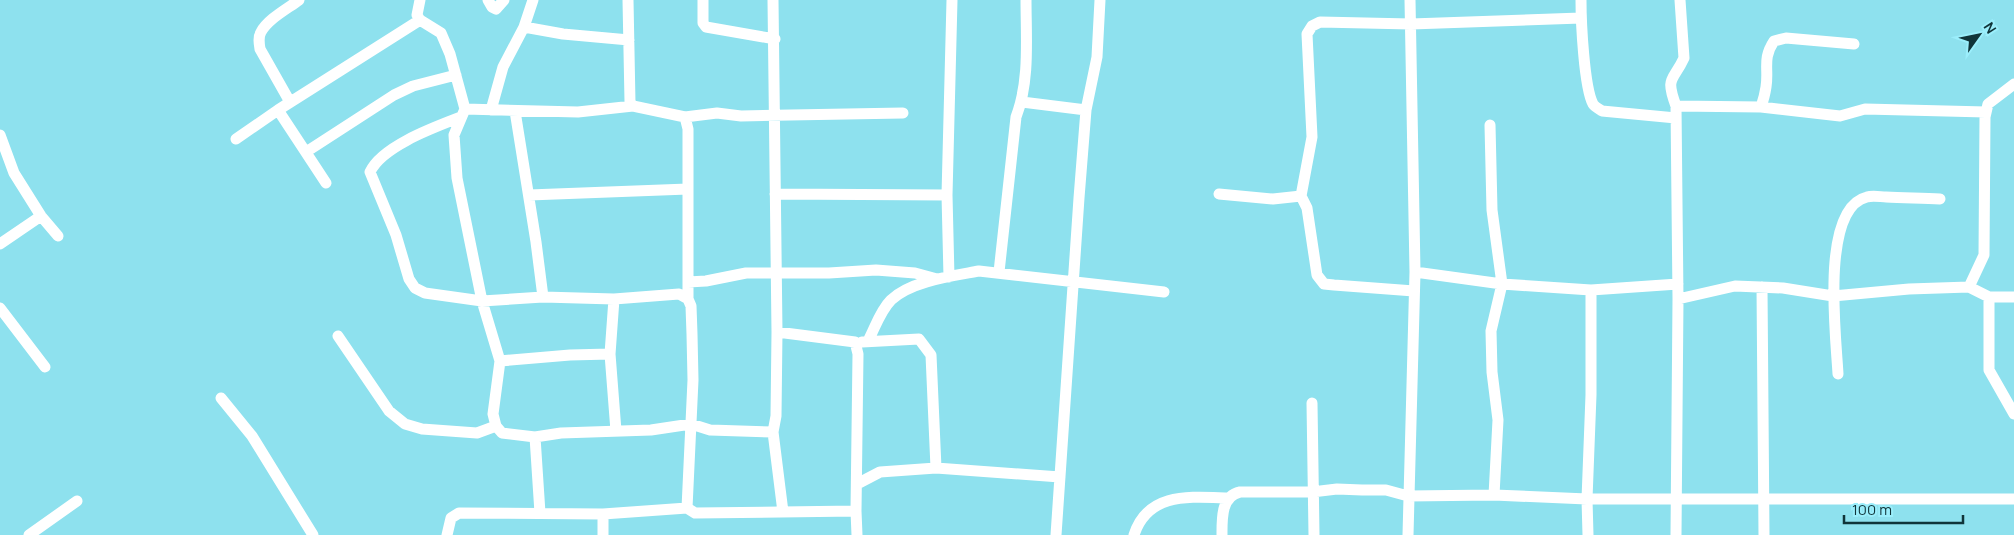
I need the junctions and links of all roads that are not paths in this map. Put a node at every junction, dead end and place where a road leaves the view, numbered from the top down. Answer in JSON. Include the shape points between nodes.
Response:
{"nodes":[{"id":1,"x":299,"y":0,"type":"edge"},
{"id":2,"x":420,"y":0,"type":"edge"},
{"id":3,"x":488,"y":0,"type":"edge"},
{"id":4,"x":504,"y":0,"type":"edge"},
{"id":5,"x":534,"y":0,"type":"edge"},
{"id":6,"x":628,"y":0,"type":"edge"},
{"id":7,"x":703,"y":0,"type":"edge"},
{"id":8,"x":774,"y":0,"type":"edge"},
{"id":9,"x":952,"y":0,"type":"edge"},
{"id":10,"x":1026,"y":0,"type":"edge"},
{"id":11,"x":1100,"y":0,"type":"edge"},
{"id":12,"x":1410,"y":0,"type":"edge"},
{"id":13,"x":1582,"y":0,"type":"edge"},
{"id":14,"x":1680,"y":0,"type":"edge"},
{"id":15,"x":1581,"y":18,"type":"junction"},
{"id":16,"x":420,"y":20,"type":"junction"},
{"id":17,"x":1411,"y":24,"type":"junction"},
{"id":18,"x":524,"y":27,"type":"junction"},
{"id":19,"x":775,"y":39,"type":"junction"},
{"id":20,"x":628,"y":40,"type":"junction"},
{"id":21,"x":1854,"y":44,"type":"dead end"},
{"id":22,"x":456,"y":76,"type":"junction"},
{"id":23,"x":2014,"y":84,"type":"edge"},
{"id":24,"x":290,"y":102,"type":"junction"},
{"id":25,"x":1022,"y":102,"type":"junction"},
{"id":26,"x":633,"y":106,"type":"junction"},
{"id":27,"x":1676,"y":106,"type":"junction"},
{"id":28,"x":1761,"y":107,"type":"junction"},
{"id":29,"x":278,"y":110,"type":"junction"},
{"id":30,"x":491,"y":110,"type":"junction"},
{"id":31,"x":1086,"y":110,"type":"junction"},
{"id":32,"x":515,"y":111,"type":"junction"},
{"id":33,"x":1986,"y":112,"type":"junction"},
{"id":34,"x":463,"y":113,"type":"junction"},
{"id":35,"x":903,"y":113,"type":"dead end"},
{"id":36,"x":775,"y":116,"type":"junction"},
{"id":37,"x":685,"y":117,"type":"junction"},
{"id":38,"x":1676,"y":118,"type":"junction"},
{"id":39,"x":1490,"y":125,"type":"dead end"},
{"id":40,"x":0,"y":135,"type":"edge"},
{"id":41,"x":236,"y":139,"type":"dead end"},
{"id":42,"x":306,"y":152,"type":"junction"},
{"id":43,"x":326,"y":183,"type":"dead end"},
{"id":44,"x":688,"y":189,"type":"junction"},
{"id":45,"x":775,"y":194,"type":"junction"},
{"id":46,"x":1219,"y":194,"type":"dead end"},
{"id":47,"x":529,"y":195,"type":"junction"},
{"id":48,"x":947,"y":195,"type":"junction"},
{"id":49,"x":1301,"y":196,"type":"junction"},
{"id":50,"x":1940,"y":199,"type":"dead end"},
{"id":51,"x":41,"y":216,"type":"junction"},
{"id":52,"x":58,"y":236,"type":"dead end"},
{"id":53,"x":0,"y":244,"type":"edge"},
{"id":54,"x":775,"y":272,"type":"junction"},
{"id":55,"x":999,"y":272,"type":"junction"},
{"id":56,"x":1414,"y":272,"type":"junction"},
{"id":57,"x":944,"y":278,"type":"junction"},
{"id":58,"x":688,"y":282,"type":"junction"},
{"id":59,"x":1073,"y":282,"type":"junction"},
{"id":60,"x":1502,"y":284,"type":"junction"},
{"id":61,"x":1678,"y":284,"type":"junction"},
{"id":62,"x":1762,"y":287,"type":"junction"},
{"id":63,"x":1969,"y":287,"type":"junction"},
{"id":64,"x":1591,"y":290,"type":"junction"},
{"id":65,"x":1414,"y":291,"type":"junction"},
{"id":66,"x":1164,"y":292,"type":"dead end"},
{"id":67,"x":1833,"y":296,"type":"junction"},
{"id":68,"x":543,"y":297,"type":"junction"},
{"id":69,"x":1989,"y":297,"type":"junction"},
{"id":70,"x":2014,"y":297,"type":"edge"},
{"id":71,"x":614,"y":299,"type":"junction"},
{"id":72,"x":688,"y":299,"type":"junction"},
{"id":73,"x":1678,"y":299,"type":"junction"},
{"id":74,"x":482,"y":301,"type":"junction"},
{"id":75,"x":0,"y":308,"type":"edge"},
{"id":76,"x":777,"y":332,"type":"junction"},
{"id":77,"x":338,"y":336,"type":"dead end"},
{"id":78,"x":868,"y":341,"type":"junction"},
{"id":79,"x":855,"y":342,"type":"junction"},
{"id":80,"x":610,"y":354,"type":"junction"},
{"id":81,"x":500,"y":361,"type":"junction"},
{"id":82,"x":45,"y":367,"type":"dead end"},
{"id":83,"x":1838,"y":374,"type":"dead end"},
{"id":84,"x":221,"y":398,"type":"dead end"},
{"id":85,"x":1312,"y":403,"type":"dead end"},
{"id":86,"x":2014,"y":414,"type":"edge"},
{"id":87,"x":691,"y":424,"type":"junction"},
{"id":88,"x":496,"y":426,"type":"junction"},
{"id":89,"x":616,"y":431,"type":"junction"},
{"id":90,"x":773,"y":432,"type":"junction"},
{"id":91,"x":535,"y":437,"type":"junction"},
{"id":92,"x":936,"y":468,"type":"junction"},
{"id":93,"x":1060,"y":477,"type":"junction"},
{"id":94,"x":857,"y":484,"type":"junction"},
{"id":95,"x":1312,"y":492,"type":"junction"},
{"id":96,"x":1494,"y":495,"type":"junction"},
{"id":97,"x":1408,"y":496,"type":"junction"},
{"id":98,"x":1230,"y":498,"type":"junction"},
{"id":99,"x":1587,"y":499,"type":"junction"},
{"id":100,"x":1677,"y":499,"type":"junction"},
{"id":101,"x":1764,"y":499,"type":"junction"},
{"id":102,"x":2014,"y":499,"type":"edge"},
{"id":103,"x":77,"y":501,"type":"dead end"},
{"id":104,"x":687,"y":508,"type":"junction"},
{"id":105,"x":856,"y":511,"type":"junction"},
{"id":106,"x":783,"y":512,"type":"junction"},
{"id":107,"x":540,"y":513,"type":"junction"},
{"id":108,"x":603,"y":514,"type":"junction"},
{"id":109,"x":29,"y":535,"type":"edge"},
{"id":110,"x":314,"y":535,"type":"edge"},
{"id":111,"x":447,"y":535,"type":"edge"},
{"id":112,"x":604,"y":535,"type":"edge"},
{"id":113,"x":857,"y":535,"type":"edge"},
{"id":114,"x":1056,"y":535,"type":"edge"},
{"id":115,"x":1134,"y":535,"type":"edge"},
{"id":116,"x":1222,"y":535,"type":"edge"},
{"id":117,"x":1314,"y":535,"type":"edge"},
{"id":118,"x":1408,"y":535,"type":"edge"},
{"id":119,"x":1588,"y":535,"type":"edge"},
{"id":120,"x":1676,"y":535,"type":"edge"},
{"id":121,"x":1764,"y":535,"type":"edge"}],
"edges":[{"from":1,"to":24,"type":"street","via":[[272,20],[258,41]]},
{"from":2,"to":16,"type":"street","via":[[417,15]]},
{"from":3,"to":4,"type":"street","via":[[496,9]]},
{"from":5,"to":18,"type":"street"},
{"from":6,"to":20,"type":"street"},
{"from":7,"to":19,"type":"street","via":[[703,24],[706,28]]},
{"from":8,"to":19,"type":"street"},
{"from":9,"to":48,"type":"street"},
{"from":10,"to":25,"type":"street"},
{"from":11,"to":31,"type":"street","via":[[1097,57]]},
{"from":12,"to":17,"type":"street"},
{"from":13,"to":15,"type":"street"},
{"from":14,"to":27,"type":"street","via":[[1684,58],[1674,72],[1670,90]]},
{"from":15,"to":17,"type":"street"},
{"from":15,"to":38,"type":"street","via":[[1588,90],[1593,106],[1602,111]]},
{"from":16,"to":22,"type":"street","via":[[441,33]]},
{"from":16,"to":24,"type":"street"},
{"from":17,"to":49,"type":"street","via":[[1320,22],[1312,26],[1307,34],[1312,137]]},
{"from":17,"to":56,"type":"street"},
{"from":18,"to":20,"type":"street"},
{"from":18,"to":30,"type":"street","via":[[503,67]]},
{"from":19,"to":36,"type":"street"},
{"from":20,"to":26,"type":"street","via":[[630,102]]},
{"from":21,"to":28,"type":"street","via":[[1786,38],[1774,42],[1768,50],[1765,65],[1766,86]]},
{"from":22,"to":34,"type":"street"},
{"from":22,"to":42,"type":"street","via":[[413,86],[394,95]]},
{"from":23,"to":33,"type":"street","via":[[1988,104]]},
{"from":24,"to":29,"type":"street"},
{"from":25,"to":31,"type":"street"},
{"from":25,"to":55,"type":"street","via":[[1016,117]]},
{"from":26,"to":32,"type":"street","via":[[578,112]]},
{"from":26,"to":37,"type":"street"},
{"from":27,"to":28,"type":"street"},
{"from":27,"to":38,"type":"street"},
{"from":28,"to":33,"type":"street","via":[[1840,116],[1865,109]]},
{"from":29,"to":41,"type":"street"},
{"from":29,"to":42,"type":"street"},
{"from":30,"to":32,"type":"street"},
{"from":30,"to":34,"type":"street"},
{"from":31,"to":59,"type":"street"},
{"from":32,"to":47,"type":"street"},
{"from":33,"to":63,"type":"street","via":[[1984,255]]},
{"from":34,"to":74,"type":"street","via":[[454,135],[457,178]]},
{"from":34,"to":74,"type":"street","via":[[392,150],[373,165],[370,172],[415,288],[425,293]]},
{"from":35,"to":36,"type":"street"},
{"from":36,"to":37,"type":"street","via":[[717,113]]},
{"from":36,"to":45,"type":"street"},
{"from":37,"to":44,"type":"street"},
{"from":38,"to":61,"type":"street"},
{"from":39,"to":60,"type":"street","via":[[1492,210]]},
{"from":40,"to":51,"type":"street","via":[[14,173]]},
{"from":42,"to":43,"type":"street"},
{"from":44,"to":47,"type":"street"},
{"from":44,"to":58,"type":"street"},
{"from":45,"to":48,"type":"street"},
{"from":45,"to":54,"type":"street"},
{"from":46,"to":49,"type":"street","via":[[1273,199]]},
{"from":47,"to":68,"type":"street"},
{"from":48,"to":57,"type":"street"},
{"from":49,"to":65,"type":"street","via":[[1308,208],[1317,275],[1324,284]]},
{"from":50,"to":67,"type":"street","via":[[1868,196],[1852,204],[1844,216],[1838,238]]},
{"from":51,"to":52,"type":"street"},
{"from":51,"to":53,"type":"street"},
{"from":54,"to":57,"type":"street","via":[[829,274],[876,270]]},
{"from":54,"to":58,"type":"street","via":[[746,272]]},
{"from":54,"to":76,"type":"street"},
{"from":55,"to":57,"type":"street","via":[[979,271]]},
{"from":55,"to":59,"type":"street"},
{"from":56,"to":60,"type":"street"},
{"from":56,"to":65,"type":"street"},
{"from":57,"to":78,"type":"street","via":[[905,289],[890,301]]},
{"from":58,"to":72,"type":"street"},
{"from":59,"to":66,"type":"street"},
{"from":59,"to":93,"type":"street"},
{"from":60,"to":64,"type":"street"},
{"from":60,"to":96,"type":"street","via":[[1491,330],[1498,420]]},
{"from":61,"to":64,"type":"street"},
{"from":61,"to":73,"type":"street"},
{"from":62,"to":67,"type":"street"},
{"from":62,"to":73,"type":"street","via":[[1735,286]]},
{"from":62,"to":101,"type":"street"},
{"from":63,"to":67,"type":"street"},
{"from":63,"to":69,"type":"street"},
{"from":64,"to":99,"type":"street"},
{"from":65,"to":97,"type":"street"},
{"from":67,"to":83,"type":"street"},
{"from":68,"to":71,"type":"street"},
{"from":68,"to":74,"type":"street"},
{"from":69,"to":70,"type":"street"},
{"from":69,"to":86,"type":"street","via":[[1989,370]]},
{"from":71,"to":72,"type":"street","via":[[679,294]]},
{"from":71,"to":80,"type":"street"},
{"from":72,"to":87,"type":"street","via":[[694,380]]},
{"from":73,"to":100,"type":"street"},
{"from":74,"to":81,"type":"street"},
{"from":75,"to":82,"type":"street"},
{"from":76,"to":79,"type":"street"},
{"from":76,"to":90,"type":"street"},
{"from":77,"to":88,"type":"street","via":[[389,411],[405,424],[422,429],[477,433]]},
{"from":78,"to":79,"type":"street"},
{"from":78,"to":92,"type":"street","via":[[919,339],[931,355]]},
{"from":79,"to":94,"type":"street","via":[[858,354]]},
{"from":80,"to":81,"type":"street"},
{"from":80,"to":89,"type":"street"},
{"from":81,"to":88,"type":"street","via":[[493,414]]},
{"from":84,"to":110,"type":"street","via":[[252,436]]},
{"from":85,"to":95,"type":"street"},
{"from":87,"to":89,"type":"street"},
{"from":87,"to":90,"type":"street","via":[[710,430]]},
{"from":87,"to":104,"type":"street"},
{"from":88,"to":91,"type":"street","via":[[502,433]]},
{"from":89,"to":91,"type":"street"},
{"from":90,"to":106,"type":"street"},
{"from":91,"to":107,"type":"street"},
{"from":92,"to":93,"type":"street"},
{"from":92,"to":94,"type":"street","via":[[880,472]]},
{"from":93,"to":114,"type":"street"},
{"from":94,"to":105,"type":"street"},
{"from":95,"to":97,"type":"street","via":[[1386,490]]},
{"from":95,"to":98,"type":"street","via":[[1240,492]]},
{"from":95,"to":117,"type":"street"},
{"from":96,"to":97,"type":"street"},
{"from":96,"to":99,"type":"street"},
{"from":97,"to":118,"type":"street"},
{"from":98,"to":115,"type":"street","via":[[1181,497],[1157,505],[1138,522]]},
{"from":98,"to":116,"type":"street","via":[[1222,514]]},
{"from":99,"to":100,"type":"street"},
{"from":99,"to":119,"type":"street"},
{"from":100,"to":101,"type":"street"},
{"from":100,"to":120,"type":"street"},
{"from":101,"to":102,"type":"street"},
{"from":101,"to":121,"type":"street"},
{"from":103,"to":109,"type":"street"},
{"from":104,"to":106,"type":"street","via":[[695,513]]},
{"from":104,"to":108,"type":"street"},
{"from":105,"to":106,"type":"street"},
{"from":105,"to":113,"type":"street"},
{"from":107,"to":108,"type":"street"},
{"from":107,"to":111,"type":"street","via":[[459,513],[451,518]]},
{"from":108,"to":112,"type":"street"}]}
